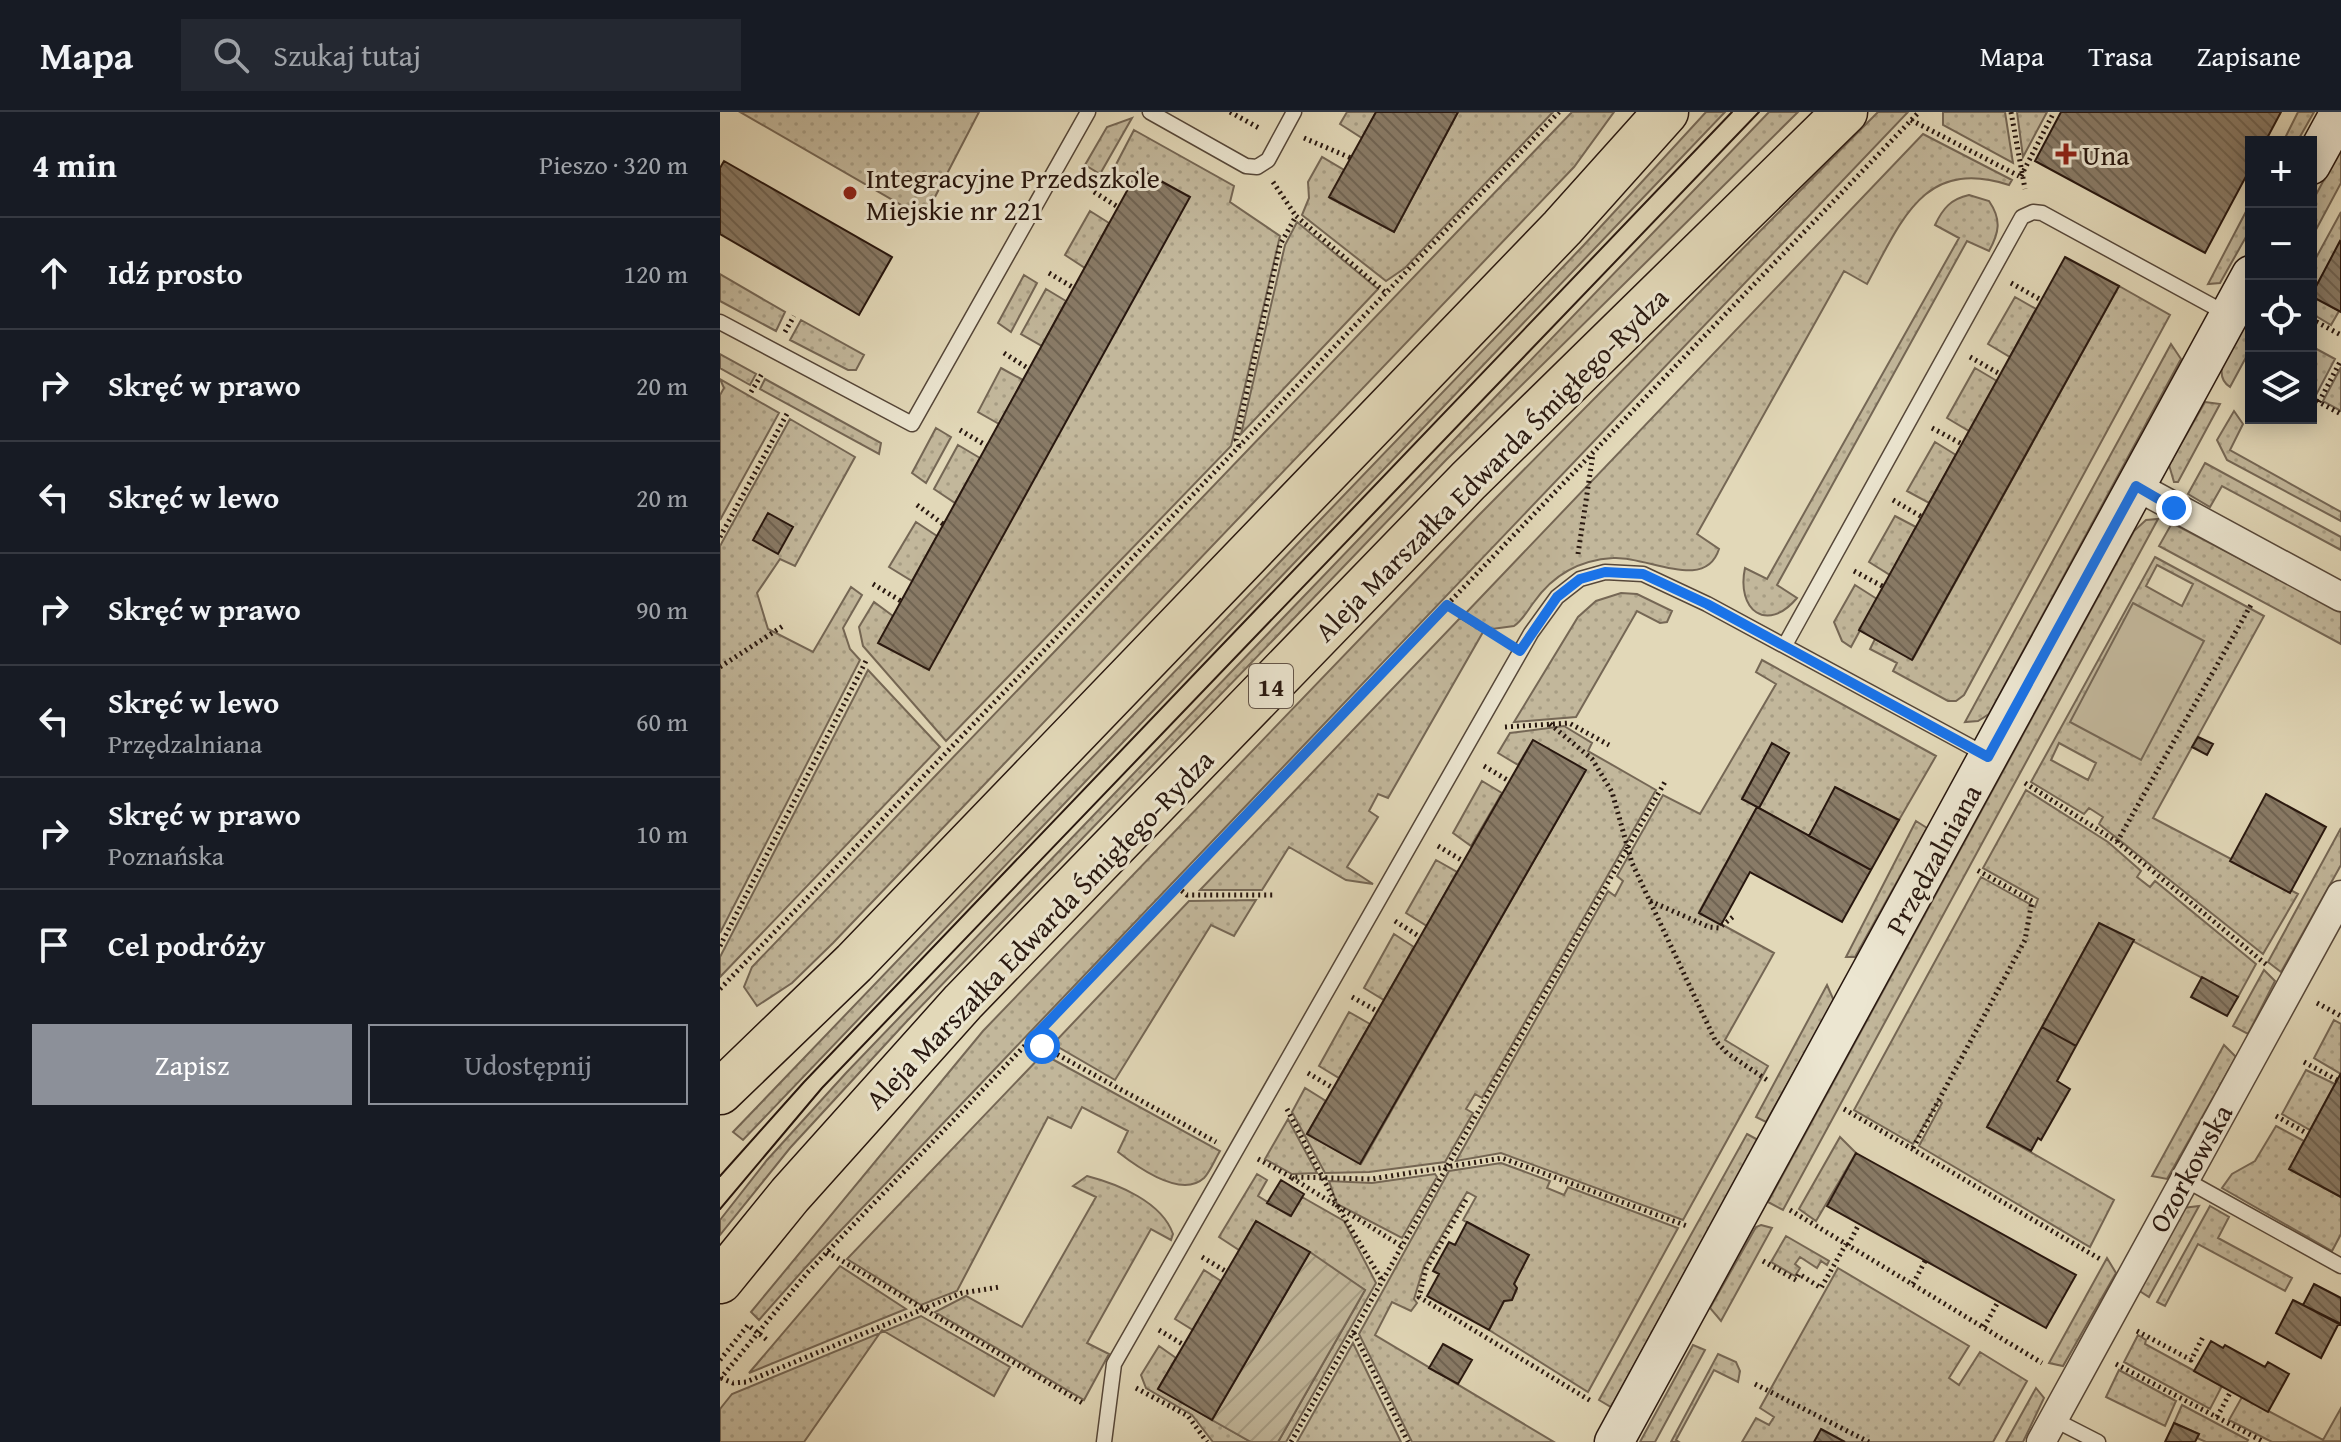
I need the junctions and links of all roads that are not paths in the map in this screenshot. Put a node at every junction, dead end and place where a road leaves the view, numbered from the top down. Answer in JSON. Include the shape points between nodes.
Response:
{"nodes":[{"id":1,"x":1088,"y":112,"type":"edge"},
{"id":2,"x":1150,"y":112,"type":"edge"},
{"id":3,"x":1294,"y":112,"type":"edge"},
{"id":4,"x":1666,"y":112,"type":"edge"},
{"id":5,"x":1845,"y":112,"type":"edge"},
{"id":6,"x":2340,"y":112,"type":"edge"},
{"id":7,"x":2317,"y":154,"type":"edge"},
{"id":8,"x":2248,"y":280,"type":"edge"},
{"id":9,"x":2229,"y":315,"type":"junction"},
{"id":10,"x":720,"y":322,"type":"edge"},
{"id":11,"x":2136,"y":486,"type":"junction"},
{"id":12,"x":2341,"y":597,"type":"edge"},
{"id":13,"x":1785,"y":645,"type":"junction"},
{"id":14,"x":1988,"y":757,"type":"junction"},
{"id":15,"x":2341,"y":895,"type":"edge"},
{"id":16,"x":720,"y":1092,"type":"edge"},
{"id":17,"x":2184,"y":1179,"type":"junction"},
{"id":18,"x":2341,"y":1266,"type":"edge"},
{"id":19,"x":720,"y":1281,"type":"edge"},
{"id":20,"x":2047,"y":1430,"type":"edge"},
{"id":21,"x":1104,"y":1442,"type":"edge"},
{"id":22,"x":1614,"y":1442,"type":"edge"},
{"id":23,"x":2098,"y":1442,"type":"edge"}],
"edges":[{"from":1,"to":10,"type":"lane","via":[[912,424]]},
{"from":2,"to":3,"type":"lane","via":[[1246,166],[1268,160]]},
{"from":4,"to":16,"type":"main road","via":[[1551,239],[854,963]]},
{"from":5,"to":19,"type":"main road","name":"Aleja Marszałka Edwarda Śmigłego-Rydza","number":"14","via":[[1468,481],[963,1002]]},
{"from":6,"to":7,"type":"street"},
{"from":8,"to":9,"type":"street","name":"Przędzalniana"},
{"from":9,"to":11,"type":"street","name":"Przędzalniana"},
{"from":9,"to":13,"type":"lane","via":[[2042,213],[2022,217]]},
{"from":11,"to":12,"type":"street"},
{"from":11,"to":14,"type":"street","name":"Przędzalniana"},
{"from":13,"to":14,"type":"lane"},
{"from":13,"to":21,"type":"lane","via":[[1643,574],[1605,572],[1580,579],[1557,597],[1520,651],[1114,1364]]},
{"from":14,"to":22,"type":"street","name":"Przędzalniana"},
{"from":15,"to":17,"type":"street","name":"Ozorkowska"},
{"from":17,"to":18,"type":"lane"},
{"from":17,"to":20,"type":"street","name":"Ozorkowska"},
{"from":20,"to":23,"type":"lane"}]}
